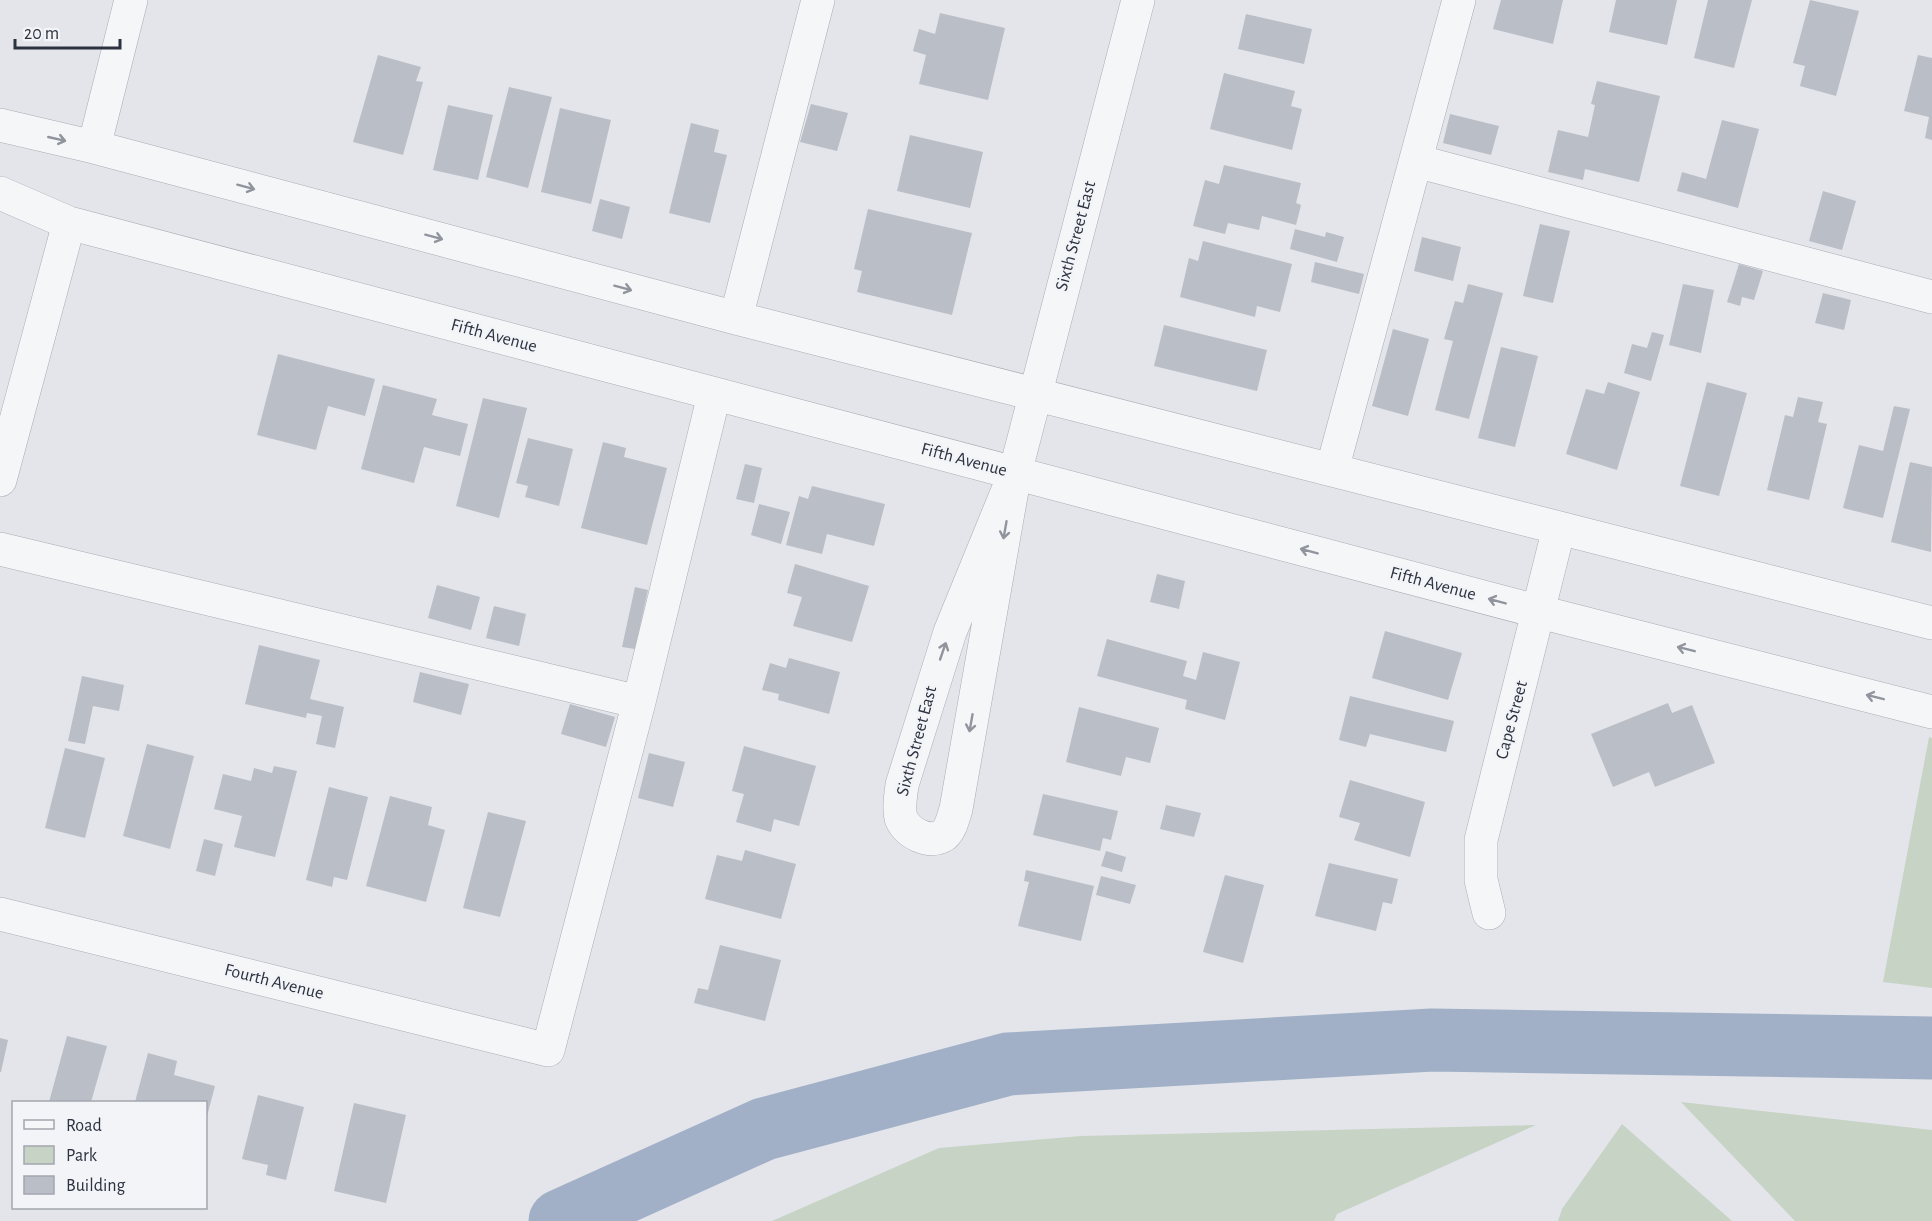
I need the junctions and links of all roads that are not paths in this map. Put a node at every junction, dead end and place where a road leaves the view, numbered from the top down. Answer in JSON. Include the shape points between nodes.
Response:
{"nodes":[{"id":1,"x":131,"y":0,"type":"edge"},
{"id":2,"x":1138,"y":0,"type":"edge"},
{"id":3,"x":1459,"y":0,"type":"edge"},
{"id":4,"x":810,"y":2,"type":"edge"},
{"id":5,"x":0,"y":125,"type":"edge"},
{"id":6,"x":94,"y":147,"type":"junction"},
{"id":7,"x":1416,"y":161,"type":"junction"},
{"id":8,"x":0,"y":193,"type":"edge"},
{"id":9,"x":69,"y":223,"type":"junction"},
{"id":10,"x":1932,"y":297,"type":"edge"},
{"id":11,"x":736,"y":318,"type":"junction"},
{"id":12,"x":714,"y":394,"type":"junction"},
{"id":13,"x":1034,"y":394,"type":"junction"},
{"id":14,"x":1332,"y":470,"type":"junction"},
{"id":15,"x":1015,"y":473,"type":"junction"},
{"id":16,"x":0,"y":480,"type":"edge"},
{"id":17,"x":1559,"y":528,"type":"junction"},
{"id":18,"x":0,"y":549,"type":"edge"},
{"id":19,"x":1540,"y":612,"type":"junction"},
{"id":20,"x":1932,"y":622,"type":"edge"},
{"id":21,"x":639,"y":702,"type":"junction"},
{"id":22,"x":1932,"y":712,"type":"edge"},
{"id":23,"x":0,"y":914,"type":"edge"},
{"id":24,"x":1489,"y":914,"type":"dead end"}],
"edges":[{"from":1,"to":6,"type":"street"},
{"from":2,"to":13,"type":"street","name":"Sixth Street East"},
{"from":3,"to":7,"type":"street"},
{"from":4,"to":11,"type":"street"},
{"from":5,"to":6,"type":"street","one_way":true},
{"from":6,"to":11,"type":"street","one_way":true},
{"from":7,"to":10,"type":"street"},
{"from":7,"to":14,"type":"street"},
{"from":8,"to":9,"type":"street","name":"Fifth Avenue"},
{"from":9,"to":12,"type":"street","name":"Fifth Avenue"},
{"from":9,"to":16,"type":"street"},
{"from":11,"to":13,"type":"street"},
{"from":12,"to":15,"type":"street","name":"Fifth Avenue"},
{"from":12,"to":21,"type":"street"},
{"from":13,"to":14,"type":"street"},
{"from":13,"to":15,"type":"street","name":"Sixth Street East"},
{"from":14,"to":17,"type":"street"},
{"from":15,"to":15,"type":"street","name":"Sixth Street East","one_way":true,"via":[[956,809],[948,831],[935,839],[926,838],[908,829],[901,818],[902,784],[950,632]]},
{"from":19,"to":15,"type":"street","name":"Fifth Avenue","one_way":true},
{"from":17,"to":19,"type":"street","name":"Cape Street"},
{"from":17,"to":20,"type":"street"},
{"from":18,"to":21,"type":"street"},
{"from":22,"to":19,"type":"street","name":"Fifth Avenue","one_way":true},
{"from":19,"to":24,"type":"street","name":"Cape Street","via":[[1481,840],[1481,880]]},
{"from":21,"to":23,"type":"street","name":"Fourth Avenue","via":[[548,1050]]}]}
